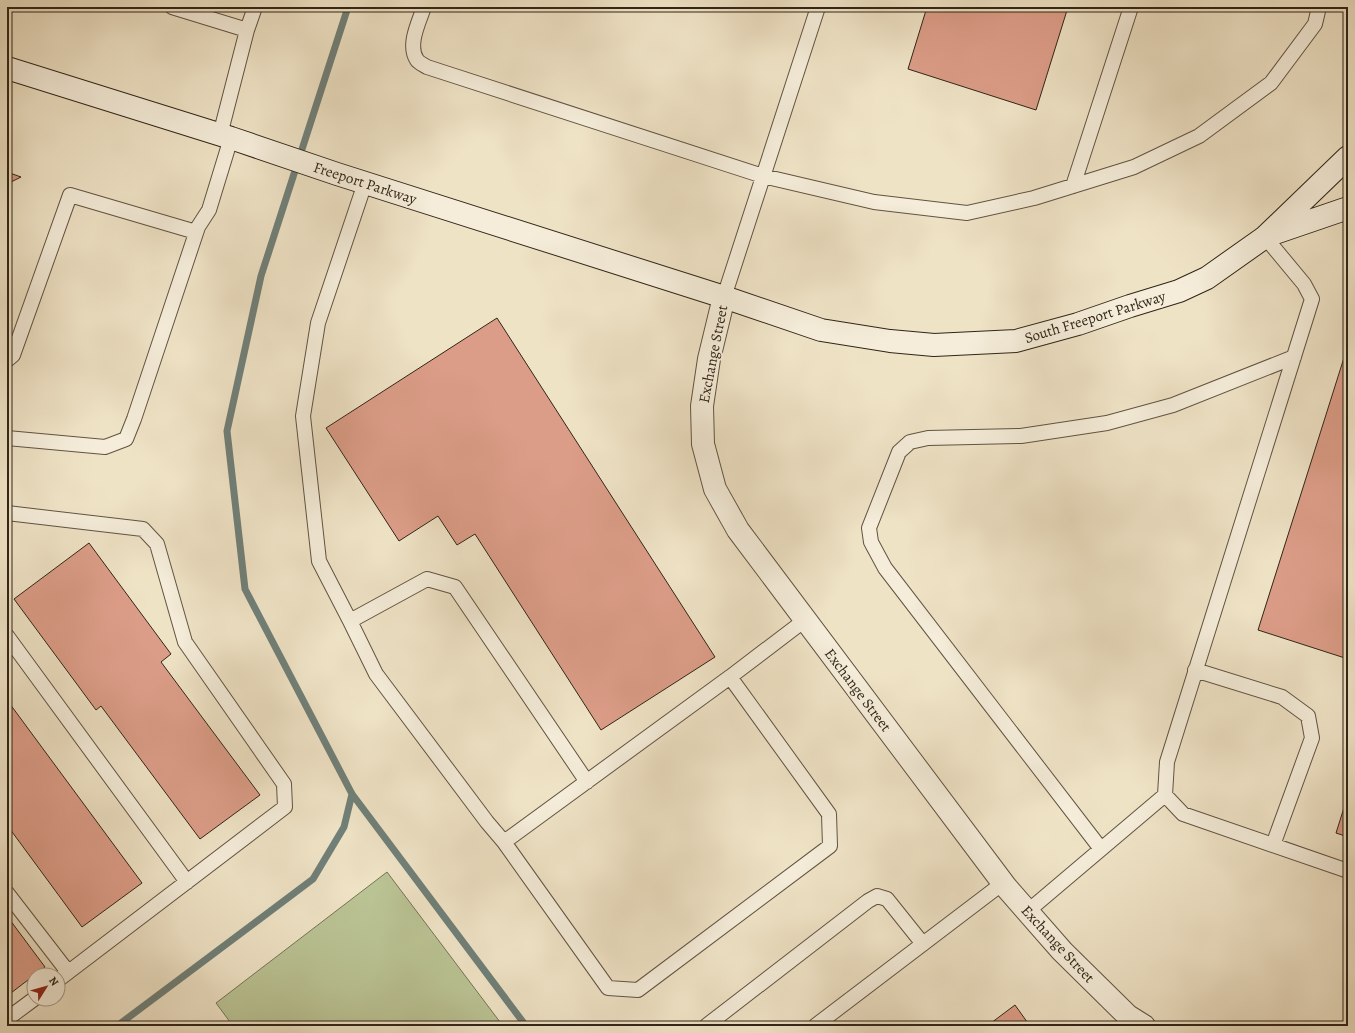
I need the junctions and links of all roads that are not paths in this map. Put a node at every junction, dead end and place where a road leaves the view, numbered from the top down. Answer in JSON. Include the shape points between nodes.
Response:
{"nodes":[{"id":1,"x":172,"y":7,"type":"edge"},
{"id":2,"x":255,"y":7,"type":"edge"},
{"id":3,"x":424,"y":7,"type":"edge"},
{"id":4,"x":818,"y":7,"type":"edge"},
{"id":5,"x":1131,"y":7,"type":"edge"},
{"id":6,"x":1319,"y":7,"type":"edge"},
{"id":7,"x":246,"y":30,"type":"junction"},
{"id":8,"x":7,"y":68,"type":"edge"},
{"id":9,"x":225,"y":137,"type":"junction"},
{"id":10,"x":1348,"y":157,"type":"edge"},
{"id":11,"x":764,"y":176,"type":"junction"},
{"id":12,"x":365,"y":183,"type":"junction"},
{"id":13,"x":1073,"y":186,"type":"junction"},
{"id":14,"x":1348,"y":208,"type":"edge"},
{"id":15,"x":196,"y":232,"type":"junction"},
{"id":16,"x":1265,"y":237,"type":"junction"},
{"id":17,"x":724,"y":296,"type":"junction"},
{"id":18,"x":1294,"y":357,"type":"junction"},
{"id":19,"x":7,"y":360,"type":"edge"},
{"id":20,"x":7,"y":438,"type":"edge"},
{"id":21,"x":7,"y":513,"type":"edge"},
{"id":22,"x":805,"y":620,"type":"junction"},
{"id":23,"x":350,"y":621,"type":"junction"},
{"id":24,"x":7,"y":636,"type":"edge"},
{"id":25,"x":1195,"y":670,"type":"junction"},
{"id":26,"x":730,"y":677,"type":"junction"},
{"id":27,"x":587,"y":782,"type":"junction"},
{"id":28,"x":1165,"y":795,"type":"junction"},
{"id":29,"x":504,"y":842,"type":"junction"},
{"id":30,"x":1273,"y":845,"type":"junction"},
{"id":31,"x":1101,"y":849,"type":"junction"},
{"id":32,"x":1348,"y":871,"type":"edge"},
{"id":33,"x":187,"y":882,"type":"junction"},
{"id":34,"x":1003,"y":884,"type":"junction"},
{"id":35,"x":7,"y":893,"type":"edge"},
{"id":36,"x":1028,"y":911,"type":"junction"},
{"id":37,"x":923,"y":944,"type":"junction"},
{"id":38,"x":57,"y":967,"type":"edge"},
{"id":39,"x":66,"y":974,"type":"edge"},
{"id":40,"x":26,"y":1005,"type":"edge"},
{"id":41,"x":7,"y":1019,"type":"edge"},
{"id":42,"x":706,"y":1026,"type":"edge"},
{"id":43,"x":815,"y":1026,"type":"edge"},
{"id":44,"x":1144,"y":1026,"type":"edge"}],
"edges":[{"from":1,"to":7,"type":"lane"},
{"from":2,"to":7,"type":"lane"},
{"from":3,"to":11,"type":"lane","via":[[413,39],[413,50],[417,60],[427,68]]},
{"from":4,"to":11,"type":"lane"},
{"from":5,"to":13,"type":"lane"},
{"from":6,"to":13,"type":"lane","via":[[1315,24],[1271,82],[1199,136],[1134,167]]},
{"from":7,"to":9,"type":"lane"},
{"from":8,"to":9,"type":"main road","name":"Freeport Parkway"},
{"from":9,"to":12,"type":"main road","name":"Freeport Parkway"},
{"from":9,"to":15,"type":"lane","via":[[209,210]]},
{"from":10,"to":16,"type":"main road"},
{"from":11,"to":13,"type":"lane","via":[[874,202],[968,213]]},
{"from":11,"to":17,"type":"lane"},
{"from":12,"to":17,"type":"main road","name":"Freeport Parkway"},
{"from":12,"to":23,"type":"lane","via":[[318,323],[303,416],[319,561]]},
{"from":14,"to":16,"type":"main road"},
{"from":15,"to":19,"type":"lane","via":[[70,195],[12,355]]},
{"from":15,"to":20,"type":"lane","via":[[126,439],[105,447]]},
{"from":16,"to":17,"type":"main road","name":"South Freeport Parkway","via":[[1207,278],[1179,291],[1016,341],[934,345],[890,341],[821,330]]},
{"from":16,"to":18,"type":"lane","via":[[1304,284],[1312,299]]},
{"from":17,"to":22,"type":"main road","name":"Exchange Street","via":[[709,359],[702,406],[703,444],[715,490],[738,530]]},
{"from":18,"to":25,"type":"lane"},
{"from":18,"to":31,"type":"lane","via":[[1173,405],[1107,423],[1021,436],[928,438],[910,442],[899,452],[869,528],[871,542],[886,568]]},
{"from":21,"to":33,"type":"lane","via":[[143,529],[157,544],[184,642],[284,784],[285,807]]},
{"from":22,"to":26,"type":"lane"},
{"from":22,"to":34,"type":"main road","name":"Exchange Street"},
{"from":23,"to":27,"type":"lane","via":[[427,579],[455,587]]},
{"from":23,"to":29,"type":"lane","via":[[376,674]]},
{"from":24,"to":33,"type":"lane"},
{"from":25,"to":28,"type":"lane","via":[[1166,762]]},
{"from":25,"to":30,"type":"lane","via":[[1282,697],[1308,716],[1312,738]]},
{"from":26,"to":27,"type":"lane"},
{"from":26,"to":29,"type":"lane","via":[[829,814],[830,846],[638,990],[608,988]]},
{"from":27,"to":29,"type":"lane"},
{"from":28,"to":30,"type":"lane","via":[[1183,814]]},
{"from":28,"to":31,"type":"lane"},
{"from":30,"to":32,"type":"lane"},
{"from":31,"to":36,"type":"lane"},
{"from":33,"to":39,"type":"lane"},
{"from":34,"to":36,"type":"main road","name":"Exchange Street"},
{"from":34,"to":37,"type":"lane"},
{"from":35,"to":38,"type":"lane"},
{"from":36,"to":44,"type":"main road","name":"Exchange Street","via":[[1062,951],[1128,1016]]},
{"from":37,"to":42,"type":"lane","via":[[887,899],[877,896]]},
{"from":37,"to":43,"type":"lane"},
{"from":40,"to":41,"type":"lane"}]}
